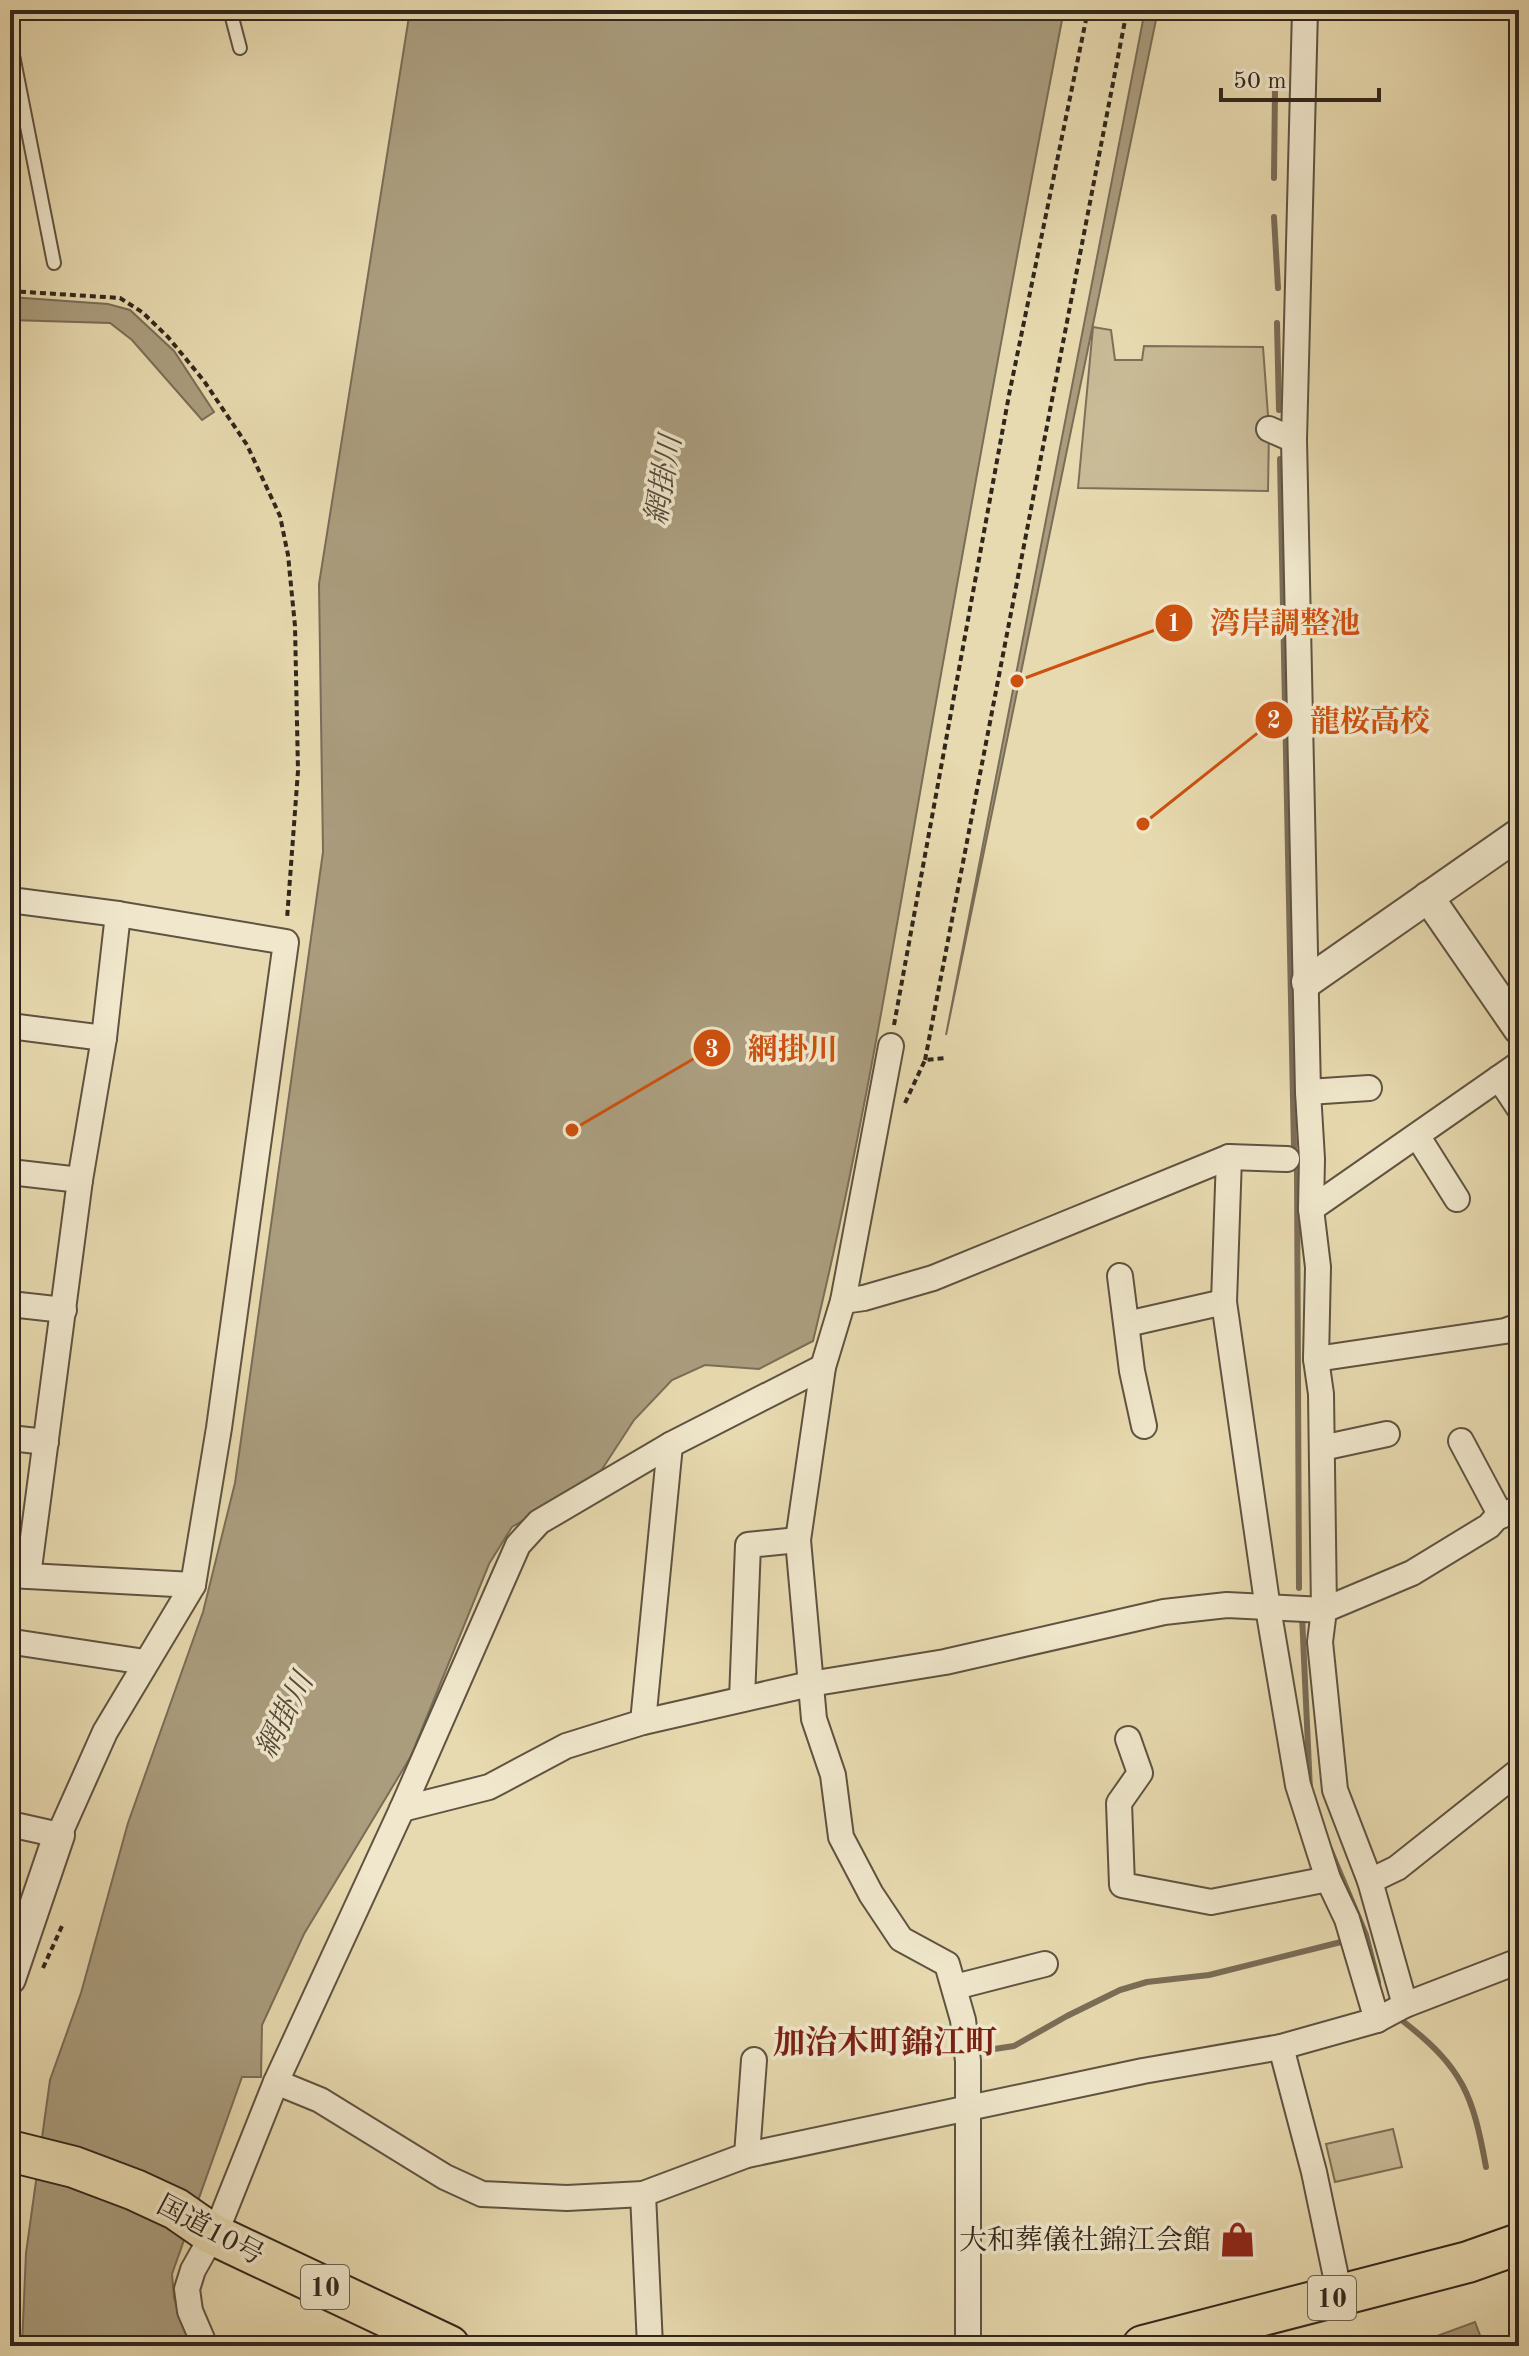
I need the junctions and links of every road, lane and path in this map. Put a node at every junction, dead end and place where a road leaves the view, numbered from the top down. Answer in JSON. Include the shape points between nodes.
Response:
{"nodes":[{"id":1,"x":230,"y":10,"type":"edge"},
{"id":2,"x":1088,"y":10,"type":"edge"},
{"id":3,"x":1127,"y":10,"type":"edge"},
{"id":4,"x":1305,"y":10,"type":"edge"},
{"id":5,"x":10,"y":40,"type":"edge"},
{"id":6,"x":240,"y":48,"type":"dead end"},
{"id":7,"x":54,"y":263,"type":"dead end"},
{"id":8,"x":10,"y":291,"type":"edge"},
{"id":9,"x":1269,"y":429,"type":"dead end"},
{"id":10,"x":1294,"y":440,"type":"junction"},
{"id":11,"x":1519,"y":834,"type":"edge"},
{"id":12,"x":1428,"y":897,"type":"junction"},
{"id":13,"x":10,"y":900,"type":"edge"},
{"id":14,"x":118,"y":914,"type":"junction"},
{"id":15,"x":286,"y":942,"type":"junction"},
{"id":16,"x":1307,"y":982,"type":"junction"},
{"id":17,"x":10,"y":1026,"type":"edge"},
{"id":18,"x":1519,"y":1029,"type":"edge"},
{"id":19,"x":104,"y":1038,"type":"junction"},
{"id":20,"x":891,"y":1046,"type":"joint"},
{"id":21,"x":925,"y":1060,"type":"dead end"},
{"id":22,"x":1509,"y":1071,"type":"edge"},
{"id":23,"x":1369,"y":1088,"type":"dead end"},
{"id":24,"x":1308,"y":1092,"type":"junction"},
{"id":25,"x":1519,"y":1108,"type":"edge"},
{"id":26,"x":1418,"y":1137,"type":"junction"},
{"id":27,"x":1229,"y":1157,"type":"junction"},
{"id":28,"x":1287,"y":1159,"type":"dead end"},
{"id":29,"x":10,"y":1172,"type":"edge"},
{"id":30,"x":80,"y":1180,"type":"junction"},
{"id":31,"x":1457,"y":1199,"type":"dead end"},
{"id":32,"x":1311,"y":1209,"type":"junction"},
{"id":33,"x":1120,"y":1276,"type":"dead end"},
{"id":34,"x":843,"y":1301,"type":"junction"},
{"id":35,"x":1224,"y":1302,"type":"junction"},
{"id":36,"x":10,"y":1304,"type":"edge"},
{"id":37,"x":64,"y":1310,"type":"junction"},
{"id":38,"x":1127,"y":1324,"type":"junction"},
{"id":39,"x":1519,"y":1326,"type":"edge"},
{"id":40,"x":1316,"y":1359,"type":"junction"},
{"id":41,"x":823,"y":1367,"type":"junction"},
{"id":42,"x":1144,"y":1426,"type":"dead end"},
{"id":43,"x":1387,"y":1434,"type":"dead end"},
{"id":44,"x":10,"y":1438,"type":"edge"},
{"id":45,"x":1461,"y":1441,"type":"dead end"},
{"id":46,"x":46,"y":1442,"type":"junction"},
{"id":47,"x":670,"y":1445,"type":"junction"},
{"id":48,"x":1322,"y":1448,"type":"junction"},
{"id":49,"x":1510,"y":1512,"type":"edge"},
{"id":50,"x":798,"y":1540,"type":"junction"},
{"id":51,"x":19,"y":1576,"type":"edge"},
{"id":52,"x":193,"y":1585,"type":"junction"},
{"id":53,"x":1268,"y":1607,"type":"junction"},
{"id":54,"x":1324,"y":1610,"type":"junction"},
{"id":55,"x":20,"y":1643,"type":"dead end"},
{"id":56,"x":145,"y":1662,"type":"junction"},
{"id":57,"x":810,"y":1684,"type":"junction"},
{"id":58,"x":742,"y":1699,"type":"junction"},
{"id":59,"x":643,"y":1722,"type":"junction"},
{"id":60,"x":1128,"y":1739,"type":"dead end"},
{"id":61,"x":1519,"y":1771,"type":"edge"},
{"id":62,"x":402,"y":1809,"type":"junction"},
{"id":63,"x":10,"y":1824,"type":"edge"},
{"id":64,"x":59,"y":1835,"type":"junction"},
{"id":65,"x":1328,"y":1879,"type":"junction"},
{"id":66,"x":1370,"y":1881,"type":"junction"},
{"id":67,"x":1519,"y":1961,"type":"edge"},
{"id":68,"x":1045,"y":1964,"type":"dead end"},
{"id":69,"x":10,"y":1979,"type":"edge"},
{"id":70,"x":955,"y":1987,"type":"junction"},
{"id":71,"x":1405,"y":2005,"type":"junction"},
{"id":72,"x":1377,"y":2020,"type":"junction"},
{"id":73,"x":1281,"y":2047,"type":"junction"},
{"id":74,"x":754,"y":2060,"type":"dead end"},
{"id":75,"x":276,"y":2082,"type":"junction"},
{"id":76,"x":969,"y":2108,"type":"junction"},
{"id":77,"x":11,"y":2151,"type":"edge"},
{"id":78,"x":747,"y":2155,"type":"junction"},
{"id":79,"x":643,"y":2194,"type":"junction"},
{"id":80,"x":207,"y":2229,"type":"junction"},
{"id":81,"x":1519,"y":2244,"type":"edge"},
{"id":82,"x":1340,"y":2296,"type":"junction"},
{"id":83,"x":205,"y":2346,"type":"edge"},
{"id":84,"x":449,"y":2346,"type":"edge"},
{"id":85,"x":650,"y":2346,"type":"edge"},
{"id":86,"x":968,"y":2346,"type":"edge"},
{"id":87,"x":1143,"y":2346,"type":"edge"}],
"edges":[{"from":1,"to":6,"type":"lane"},
{"from":2,"to":20,"type":"path","via":[[1009,395]]},
{"from":3,"to":21,"type":"path"},
{"from":4,"to":10,"type":"street"},
{"from":5,"to":7,"type":"lane"},
{"from":8,"to":15,"type":"path","via":[[120,298],[142,312],[204,381],[247,445],[280,516],[295,626],[298,771]]},
{"from":9,"to":10,"type":"street"},
{"from":10,"to":16,"type":"street"},
{"from":11,"to":12,"type":"street"},
{"from":12,"to":16,"type":"street"},
{"from":12,"to":18,"type":"street"},
{"from":13,"to":14,"type":"street"},
{"from":14,"to":15,"type":"street"},
{"from":14,"to":19,"type":"street"},
{"from":15,"to":52,"type":"street"},
{"from":16,"to":24,"type":"street"},
{"from":17,"to":19,"type":"street"},
{"from":19,"to":30,"type":"street"},
{"from":20,"to":34,"type":"street"},
{"from":22,"to":25,"type":"street"},
{"from":22,"to":26,"type":"street"},
{"from":23,"to":24,"type":"street"},
{"from":24,"to":32,"type":"street"},
{"from":26,"to":31,"type":"street"},
{"from":26,"to":32,"type":"street"},
{"from":27,"to":28,"type":"street"},
{"from":27,"to":34,"type":"street","via":[[933,1278]]},
{"from":27,"to":35,"type":"street"},
{"from":29,"to":30,"type":"street"},
{"from":30,"to":37,"type":"street"},
{"from":32,"to":40,"type":"street","via":[[1318,1267]]},
{"from":33,"to":38,"type":"street"},
{"from":34,"to":41,"type":"street"},
{"from":35,"to":38,"type":"street"},
{"from":35,"to":53,"type":"street"},
{"from":36,"to":37,"type":"street"},
{"from":37,"to":46,"type":"street"},
{"from":38,"to":42,"type":"street"},
{"from":39,"to":40,"type":"street"},
{"from":40,"to":48,"type":"street"},
{"from":41,"to":47,"type":"street"},
{"from":41,"to":50,"type":"street"},
{"from":43,"to":48,"type":"street"},
{"from":44,"to":46,"type":"street"},
{"from":45,"to":49,"type":"street"},
{"from":46,"to":51,"type":"street"},
{"from":47,"to":59,"type":"street"},
{"from":47,"to":62,"type":"street","via":[[539,1522],[518,1545]]},
{"from":48,"to":54,"type":"street"},
{"from":49,"to":54,"type":"street","via":[[1412,1573]]},
{"from":50,"to":57,"type":"street"},
{"from":50,"to":58,"type":"street","via":[[748,1545]]},
{"from":51,"to":52,"type":"street"},
{"from":52,"to":56,"type":"street"},
{"from":53,"to":54,"type":"street"},
{"from":53,"to":57,"type":"street","via":[[1164,1612],[945,1662]]},
{"from":53,"to":65,"type":"street","via":[[1298,1785]]},
{"from":54,"to":66,"type":"street","via":[[1320,1642],[1335,1790]]},
{"from":55,"to":56,"type":"street"},
{"from":56,"to":64,"type":"street","via":[[105,1732]]},
{"from":57,"to":58,"type":"street"},
{"from":57,"to":70,"type":"street","via":[[814,1719],[833,1775],[841,1837],[901,1939],[947,1964]]},
{"from":58,"to":59,"type":"street"},
{"from":59,"to":62,"type":"street","via":[[566,1746],[489,1787]]},
{"from":60,"to":65,"type":"street","via":[[1140,1773],[1119,1803],[1122,1885],[1211,1902]]},
{"from":61,"to":66,"type":"street","via":[[1397,1868]]},
{"from":62,"to":75,"type":"street"},
{"from":63,"to":64,"type":"street"},
{"from":64,"to":69,"type":"street"},
{"from":65,"to":72,"type":"street","via":[[1347,1919]]},
{"from":66,"to":71,"type":"street"},
{"from":67,"to":71,"type":"street"},
{"from":68,"to":70,"type":"street"},
{"from":70,"to":76,"type":"street","via":[[968,2061]]},
{"from":71,"to":72,"type":"street"},
{"from":72,"to":73,"type":"street"},
{"from":73,"to":76,"type":"street"},
{"from":73,"to":82,"type":"street"},
{"from":74,"to":78,"type":"street"},
{"from":75,"to":79,"type":"street","via":[[320,2100],[482,2194]]},
{"from":75,"to":80,"type":"street","via":[[220,2222]]},
{"from":76,"to":78,"type":"street"},
{"from":76,"to":86,"type":"street"},
{"from":77,"to":80,"type":"highway","name":"国道10号","number":"10","via":[[135,2190]]},
{"from":78,"to":79,"type":"street"},
{"from":79,"to":85,"type":"street"},
{"from":80,"to":83,"type":"street","via":[[187,2289]]},
{"from":80,"to":84,"type":"highway","name":"国道10号","number":"10"},
{"from":81,"to":82,"type":"highway","number":"10"},
{"from":82,"to":87,"type":"highway","number":"10"}]}
